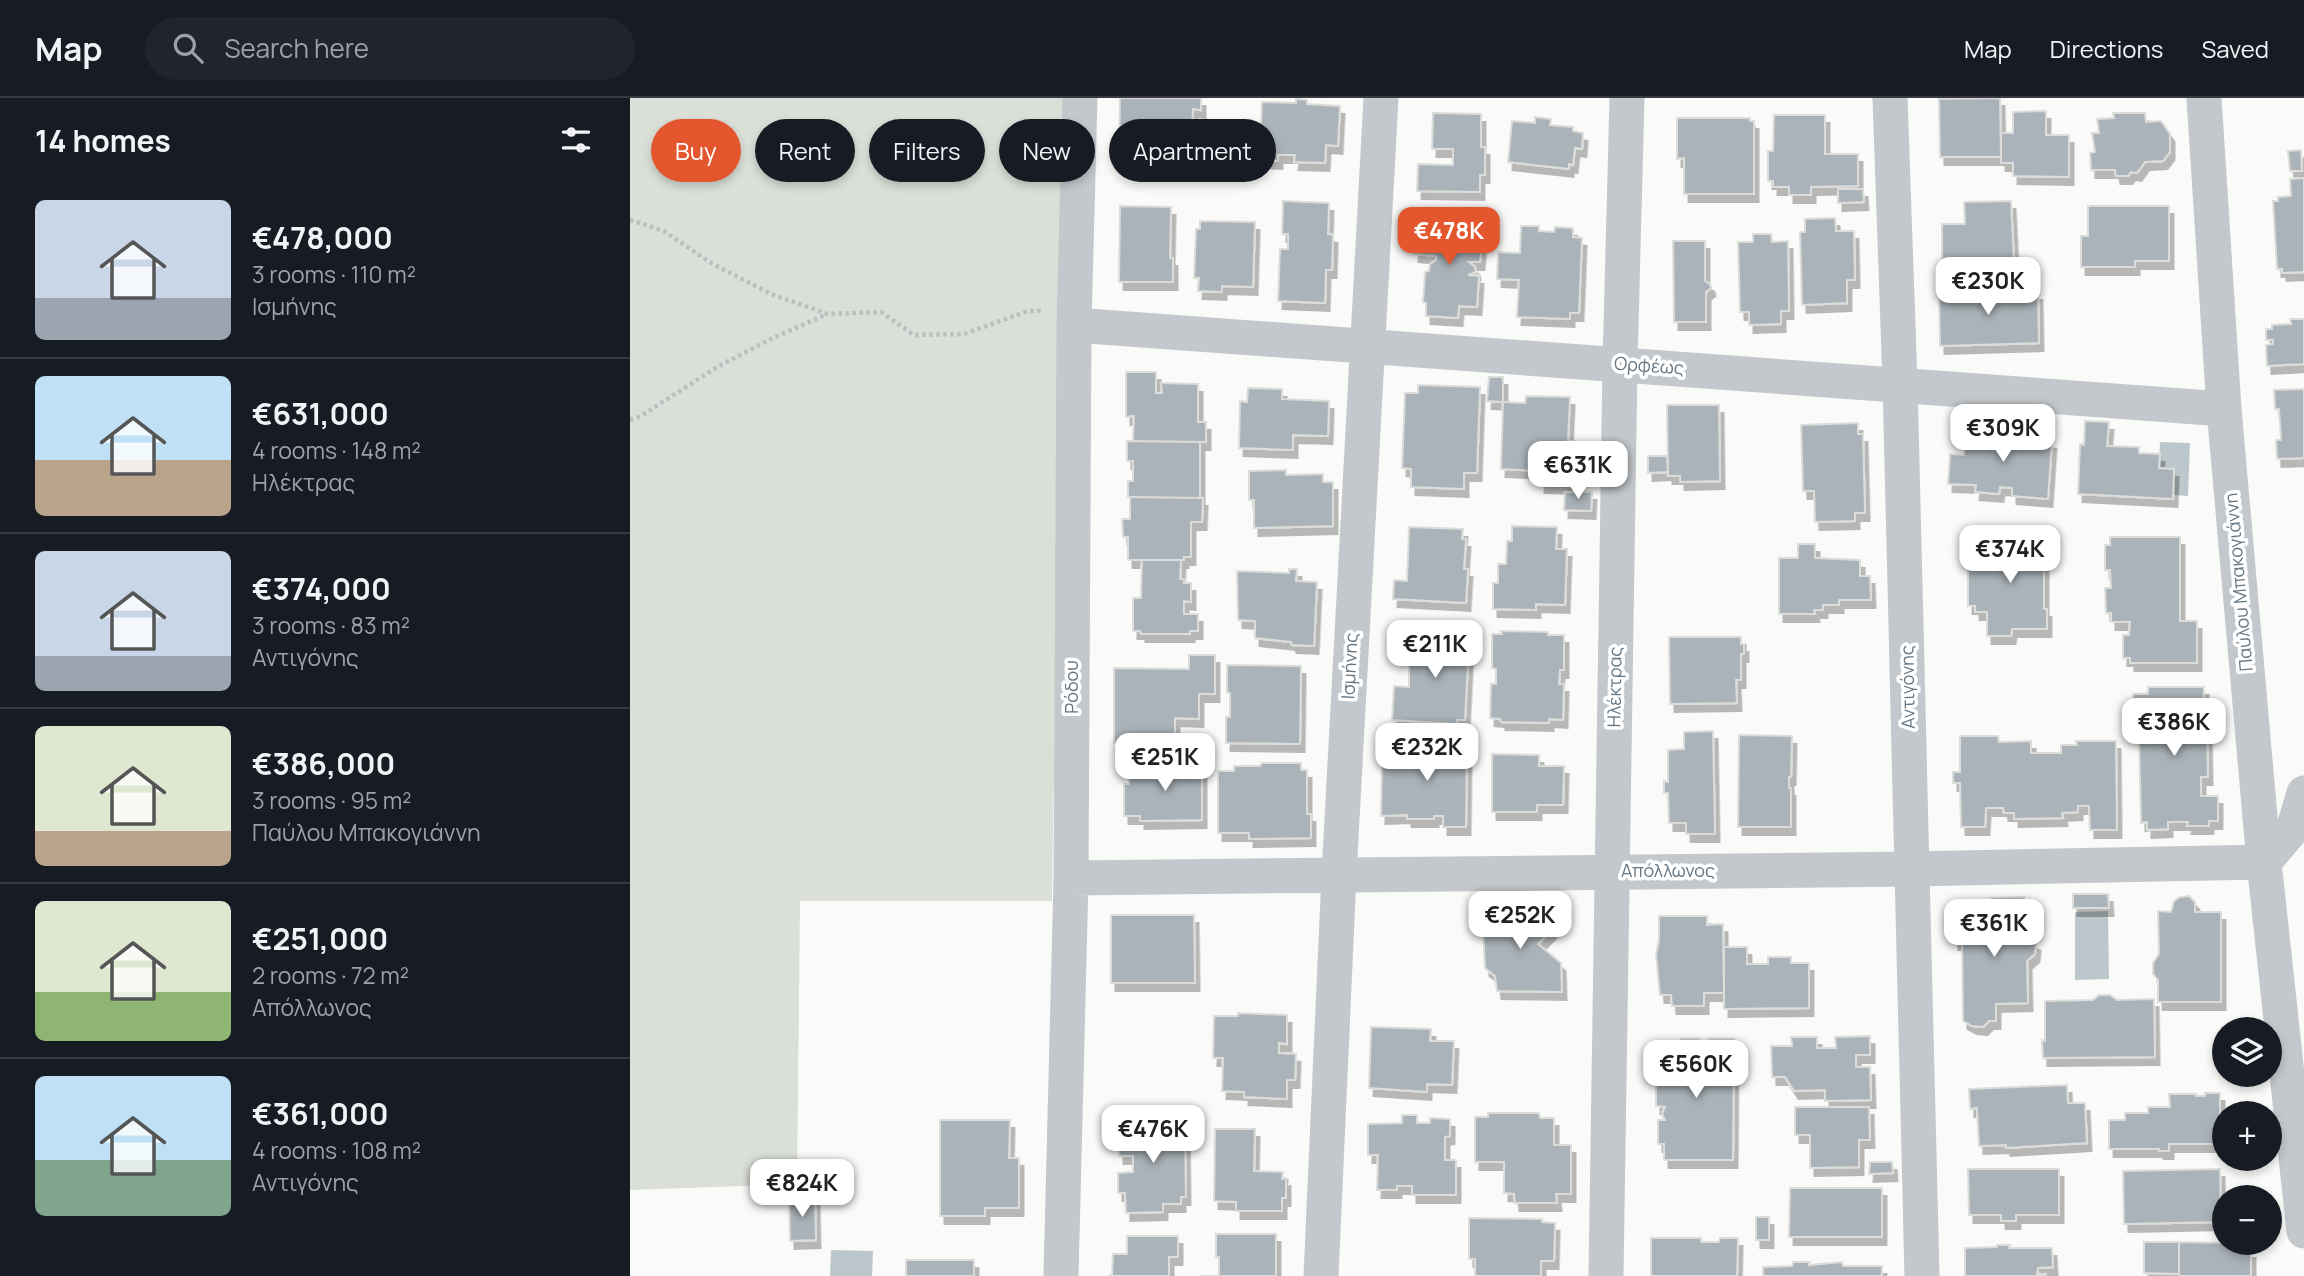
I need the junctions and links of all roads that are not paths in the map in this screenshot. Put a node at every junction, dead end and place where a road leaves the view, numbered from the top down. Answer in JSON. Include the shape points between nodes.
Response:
{"nodes":[{"id":1,"x":1080,"y":98,"type":"edge"},
{"id":2,"x":1381,"y":98,"type":"edge"},
{"id":3,"x":1627,"y":98,"type":"edge"},
{"id":4,"x":1890,"y":98,"type":"edge"},
{"id":5,"x":2204,"y":98,"type":"edge"},
{"id":6,"x":1074,"y":325,"type":"junction"},
{"id":7,"x":1366,"y":344,"type":"junction"},
{"id":8,"x":1620,"y":364,"type":"junction"},
{"id":9,"x":1900,"y":383,"type":"junction"},
{"id":10,"x":2224,"y":409,"type":"junction"},
{"id":11,"x":2304,"y":793,"type":"edge"},
{"id":12,"x":2299,"y":831,"type":"edge"},
{"id":13,"x":2264,"y":862,"type":"junction"},
{"id":14,"x":1912,"y":869,"type":"junction"},
{"id":15,"x":1613,"y":872,"type":"junction"},
{"id":16,"x":1339,"y":875,"type":"junction"},
{"id":17,"x":1071,"y":878,"type":"junction"},
{"id":18,"x":2304,"y":1231,"type":"edge"},
{"id":19,"x":1061,"y":1276,"type":"edge"},
{"id":20,"x":1321,"y":1276,"type":"edge"},
{"id":21,"x":1606,"y":1276,"type":"edge"},
{"id":22,"x":1923,"y":1276,"type":"edge"}],
"edges":[{"from":1,"to":6,"type":"street","name":"Ρόδου"},
{"from":2,"to":7,"type":"street","name":"Ισμήνης"},
{"from":3,"to":8,"type":"street","name":"Ηλέκτρας"},
{"from":4,"to":9,"type":"street","name":"Αντιγόνης"},
{"from":5,"to":10,"type":"street","name":"Παύλου Μπακογιάννη"},
{"from":6,"to":7,"type":"street","name":"Ορφέως"},
{"from":6,"to":17,"type":"street","name":"Ρόδου"},
{"from":7,"to":8,"type":"street","name":"Ορφέως"},
{"from":7,"to":16,"type":"street","name":"Ισμήνης"},
{"from":8,"to":9,"type":"street","name":"Ορφέως"},
{"from":8,"to":15,"type":"street","name":"Ηλέκτρας"},
{"from":9,"to":10,"type":"street","name":"Ορφέως"},
{"from":9,"to":14,"type":"street","name":"Αντιγόνης"},
{"from":10,"to":13,"type":"street","name":"Παύλου Μπακογιάννη"},
{"from":11,"to":12,"type":"street"},
{"from":12,"to":13,"type":"street"},
{"from":13,"to":14,"type":"street","name":"Απόλλωνος"},
{"from":13,"to":18,"type":"street","name":"Παύλου Μπακογιάννη"},
{"from":14,"to":15,"type":"street","name":"Απόλλωνος"},
{"from":14,"to":22,"type":"street","name":"Αντιγόνης"},
{"from":15,"to":16,"type":"street","name":"Απόλλωνος"},
{"from":15,"to":21,"type":"street","name":"Ηλέκτρας"},
{"from":16,"to":17,"type":"street","name":"Απόλλωνος"},
{"from":16,"to":20,"type":"street","name":"Ισμήνης"},
{"from":17,"to":19,"type":"street","name":"Ρόδου"}]}
